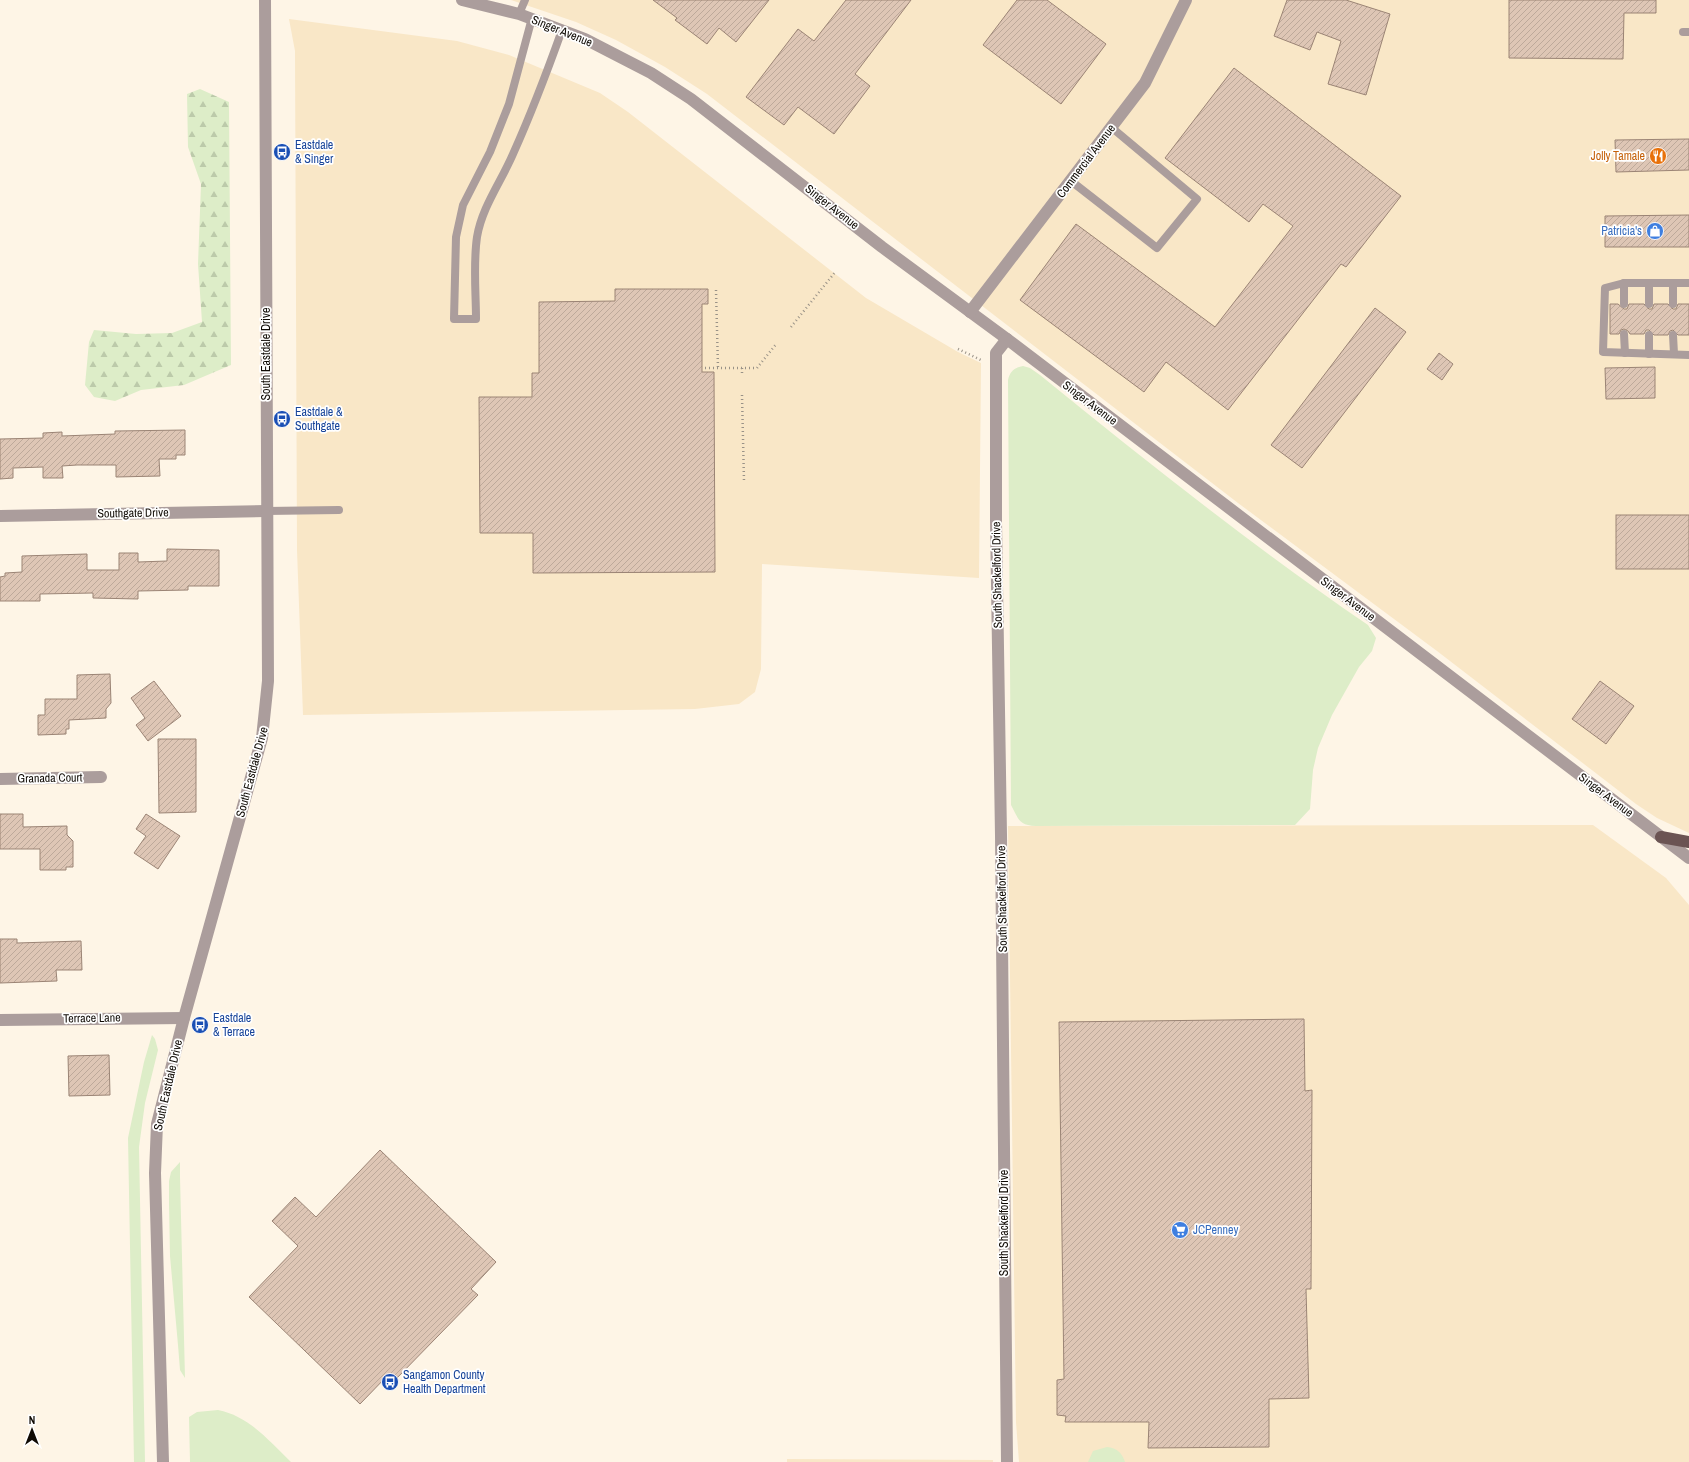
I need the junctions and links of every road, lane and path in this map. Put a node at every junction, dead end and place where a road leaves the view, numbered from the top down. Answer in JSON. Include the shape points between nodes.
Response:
{"nodes":[{"id":1,"x":265,"y":0,"type":"edge"},
{"id":2,"x":462,"y":0,"type":"edge"},
{"id":3,"x":525,"y":0,"type":"edge"},
{"id":4,"x":1186,"y":0,"type":"edge"},
{"id":5,"x":518,"y":14,"type":"junction"},
{"id":6,"x":532,"y":18,"type":"junction"},
{"id":7,"x":562,"y":30,"type":"junction"},
{"id":8,"x":1111,"y":127,"type":"junction"},
{"id":9,"x":1071,"y":181,"type":"junction"},
{"id":10,"x":836,"y":271,"type":"dead end"},
{"id":11,"x":1624,"y":283,"type":"junction"},
{"id":12,"x":1649,"y":283,"type":"junction"},
{"id":13,"x":1673,"y":283,"type":"junction"},
{"id":14,"x":1689,"y":283,"type":"edge"},
{"id":15,"x":716,"y":290,"type":"dead end"},
{"id":16,"x":1624,"y":304,"type":"dead end"},
{"id":17,"x":1649,"y":304,"type":"dead end"},
{"id":18,"x":1673,"y":304,"type":"dead end"},
{"id":19,"x":970,"y":312,"type":"junction"},
{"id":20,"x":790,"y":327,"type":"dead end"},
{"id":21,"x":1624,"y":334,"type":"dead end"},
{"id":22,"x":1649,"y":334,"type":"dead end"},
{"id":23,"x":1673,"y":334,"type":"dead end"},
{"id":24,"x":1007,"y":339,"type":"junction"},
{"id":25,"x":777,"y":343,"type":"dead end"},
{"id":26,"x":958,"y":349,"type":"dead end"},
{"id":27,"x":1624,"y":353,"type":"junction"},
{"id":28,"x":1649,"y":354,"type":"junction"},
{"id":29,"x":1674,"y":354,"type":"junction"},
{"id":30,"x":1689,"y":355,"type":"edge"},
{"id":31,"x":984,"y":361,"type":"dead end"},
{"id":32,"x":705,"y":368,"type":"dead end"},
{"id":33,"x":718,"y":368,"type":"junction"},
{"id":34,"x":742,"y":368,"type":"junction"},
{"id":35,"x":742,"y":376,"type":"dead end"},
{"id":36,"x":742,"y":395,"type":"dead end"},
{"id":37,"x":744,"y":481,"type":"dead end"},
{"id":38,"x":339,"y":510,"type":"dead end"},
{"id":39,"x":266,"y":512,"type":"junction"},
{"id":40,"x":0,"y":516,"type":"edge"},
{"id":41,"x":101,"y":777,"type":"dead end"},
{"id":42,"x":0,"y":779,"type":"edge"},
{"id":43,"x":1661,"y":837,"type":"junction"},
{"id":44,"x":1689,"y":842,"type":"edge"},
{"id":45,"x":1689,"y":858,"type":"edge"},
{"id":46,"x":184,"y":1018,"type":"junction"},
{"id":47,"x":0,"y":1020,"type":"edge"},
{"id":48,"x":163,"y":1462,"type":"edge"},
{"id":49,"x":1007,"y":1462,"type":"edge"}],
"edges":[{"from":1,"to":39,"type":"street","name":"South Eastdale Drive"},
{"from":2,"to":5,"type":"street","name":"Singer Avenue"},
{"from":3,"to":5,"type":"lane"},
{"from":4,"to":8,"type":"street","name":"Commercial Avenue","via":[[1145,83]]},
{"from":5,"to":6,"type":"street","name":"Singer Avenue"},
{"from":6,"to":7,"type":"street","name":"Singer Avenue"},
{"from":6,"to":7,"type":"lane","via":[[509,104],[490,152],[462,205],[456,237],[454,319],[476,319],[477,237],[482,218],[513,154]]},
{"from":7,"to":19,"type":"street","name":"Singer Avenue","via":[[615,53],[691,99]]},
{"from":8,"to":9,"type":"street","name":"Commercial Avenue"},
{"from":8,"to":9,"type":"lane","via":[[1197,199],[1158,248]]},
{"from":9,"to":19,"type":"street","name":"Commercial Avenue"},
{"from":10,"to":20,"type":"path"},
{"from":11,"to":12,"type":"lane"},
{"from":11,"to":16,"type":"lane"},
{"from":11,"to":27,"type":"lane","via":[[1605,288],[1603,352]]},
{"from":12,"to":13,"type":"lane"},
{"from":12,"to":17,"type":"lane"},
{"from":13,"to":14,"type":"lane"},
{"from":13,"to":18,"type":"lane"},
{"from":15,"to":33,"type":"path"},
{"from":19,"to":24,"type":"street","name":"Singer Avenue"},
{"from":21,"to":27,"type":"lane"},
{"from":22,"to":28,"type":"lane"},
{"from":23,"to":29,"type":"lane"},
{"from":24,"to":43,"type":"street","name":"Singer Avenue"},
{"from":24,"to":49,"type":"street","name":"South Shackelford Drive","via":[[996,353]]},
{"from":25,"to":34,"type":"path","via":[[757,368]]},
{"from":26,"to":31,"type":"path"},
{"from":27,"to":28,"type":"lane"},
{"from":28,"to":29,"type":"lane"},
{"from":29,"to":30,"type":"lane"},
{"from":32,"to":33,"type":"path"},
{"from":33,"to":34,"type":"path"},
{"from":34,"to":35,"type":"path"},
{"from":36,"to":37,"type":"path"},
{"from":38,"to":39,"type":"lane"},
{"from":39,"to":40,"type":"street","name":"Southgate Drive"},
{"from":39,"to":46,"type":"street","name":"South Eastdale Drive","via":[[268,680],[262,738]]},
{"from":41,"to":42,"type":"street","name":"Granada Court"},
{"from":43,"to":44,"type":"main road"},
{"from":43,"to":45,"type":"street","name":"Singer Avenue"},
{"from":46,"to":47,"type":"street","name":"Terrace Lane"},
{"from":46,"to":48,"type":"street","name":"South Eastdale Drive","via":[[157,1124],[155,1144]]}]}
